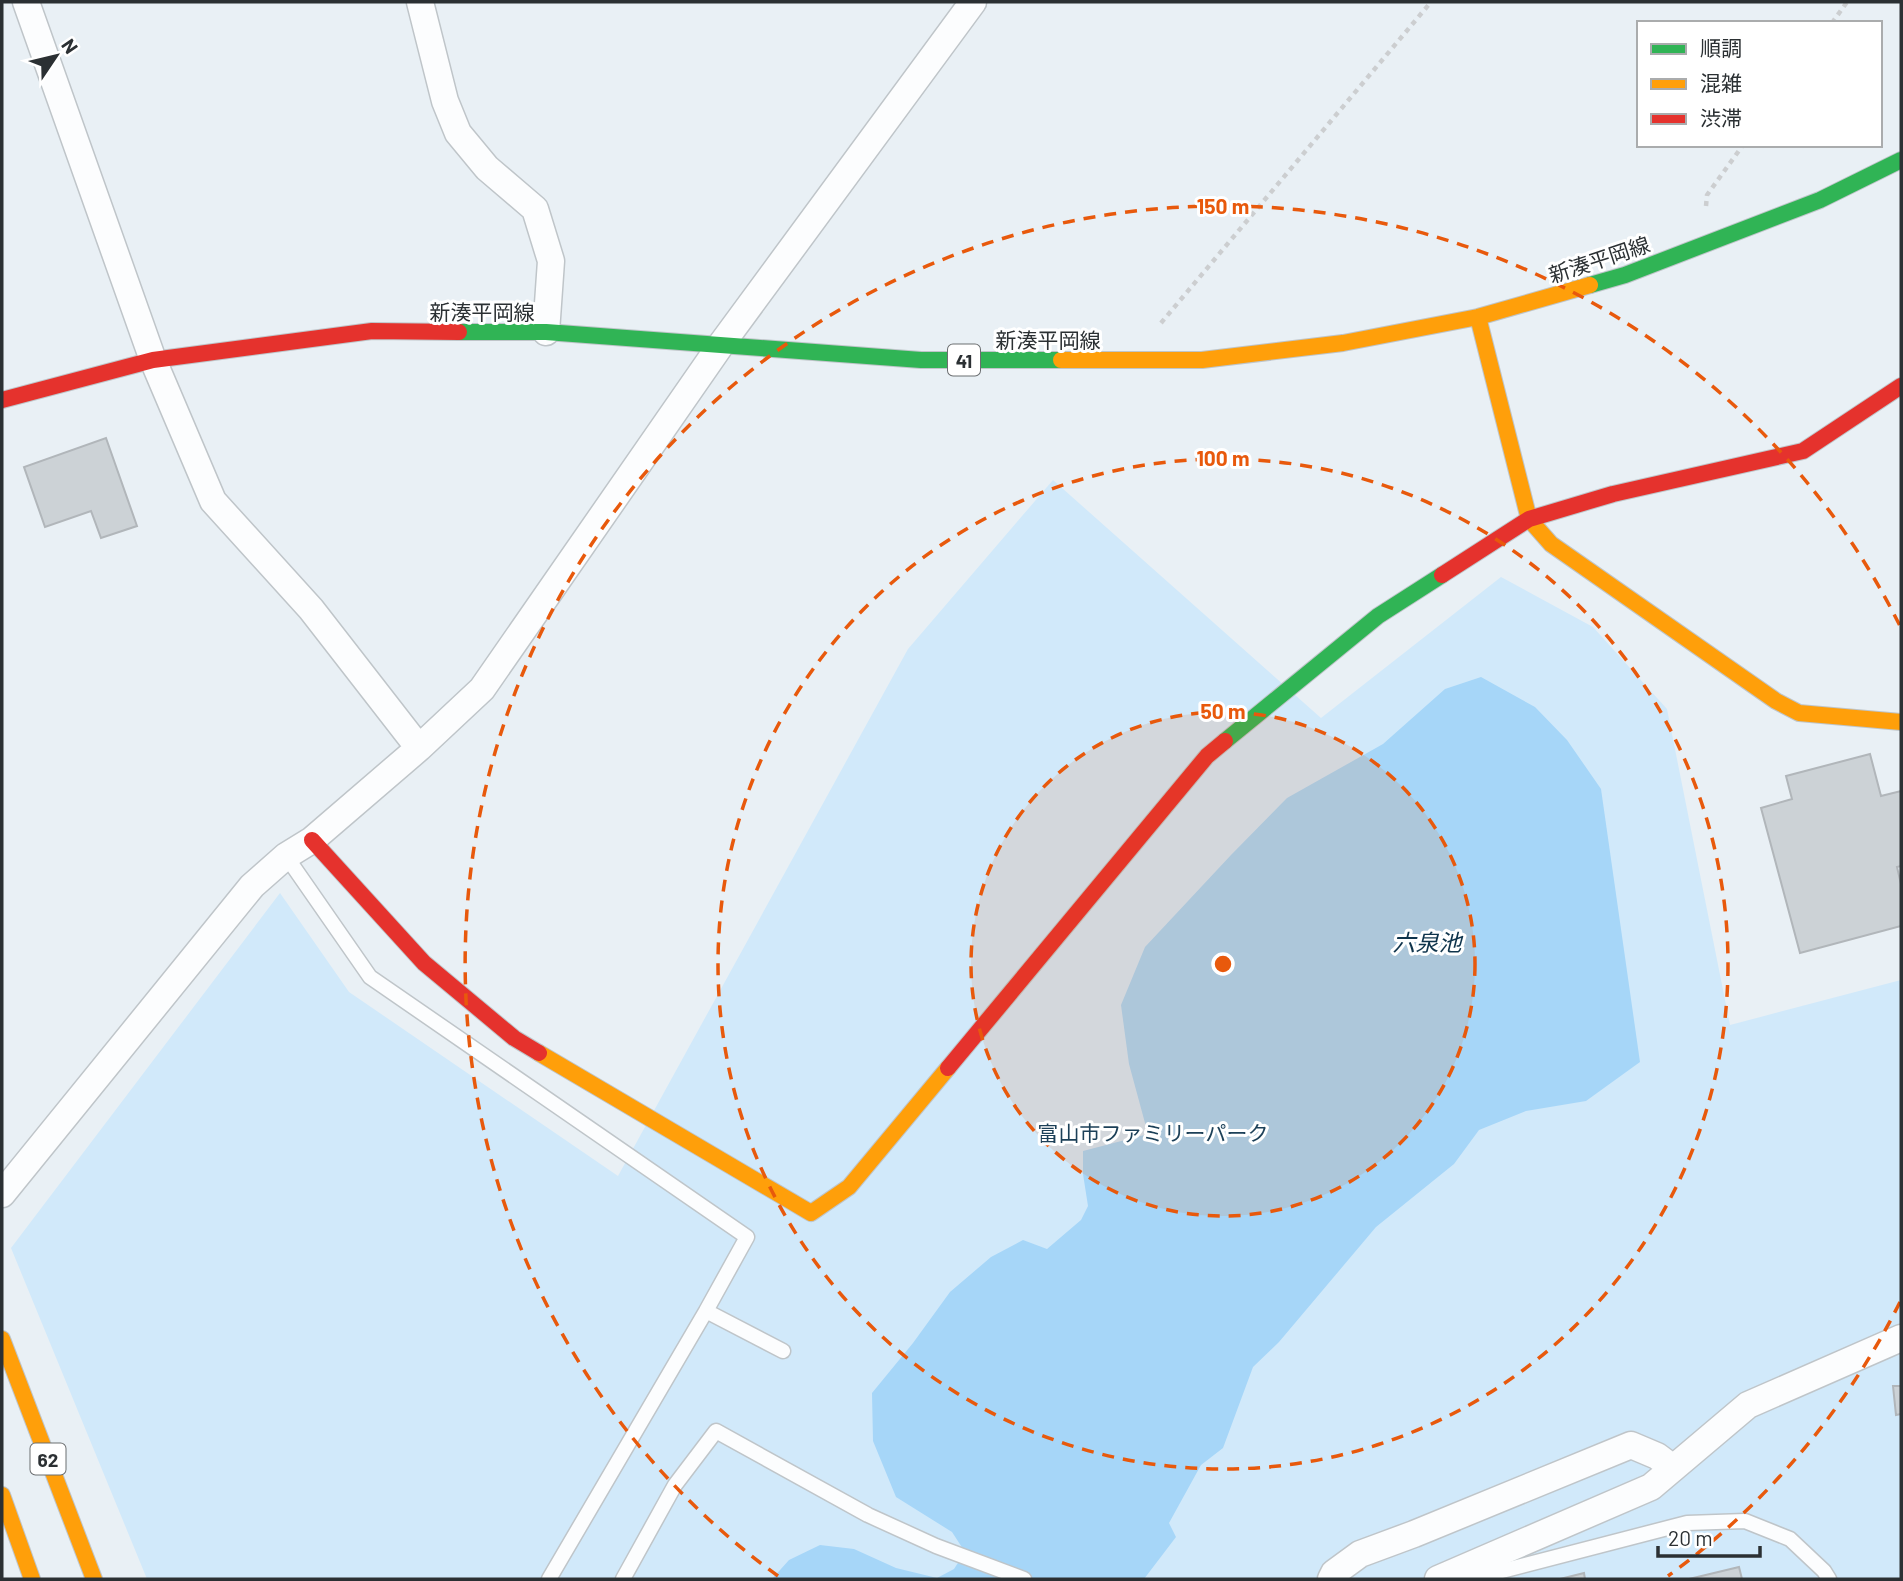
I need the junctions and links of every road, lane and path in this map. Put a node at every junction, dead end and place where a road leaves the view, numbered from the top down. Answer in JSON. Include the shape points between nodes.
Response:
{"nodes":[{"id":1,"x":26,"y":2,"type":"edge"},
{"id":2,"x":420,"y":2,"type":"edge"},
{"id":3,"x":973,"y":2,"type":"edge"},
{"id":4,"x":1431,"y":2,"type":"edge"},
{"id":5,"x":1847,"y":2,"type":"edge"},
{"id":6,"x":1833,"y":21,"type":"edge"},
{"id":7,"x":1742,"y":147,"type":"edge"},
{"id":8,"x":1901,"y":160,"type":"edge"},
{"id":9,"x":1707,"y":243,"type":"junction"},
{"id":10,"x":1478,"y":317,"type":"junction"},
{"id":11,"x":547,"y":332,"type":"junction"},
{"id":12,"x":720,"y":346,"type":"junction"},
{"id":13,"x":153,"y":360,"type":"junction"},
{"id":14,"x":1128,"y":360,"type":"junction"},
{"id":15,"x":1901,"y":386,"type":"edge"},
{"id":16,"x":2,"y":400,"type":"edge"},
{"id":17,"x":1529,"y":519,"type":"junction"},
{"id":18,"x":1901,"y":722,"type":"edge"},
{"id":19,"x":419,"y":748,"type":"junction"},
{"id":20,"x":312,"y":840,"type":"junction"},
{"id":21,"x":286,"y":856,"type":"junction"},
{"id":22,"x":2,"y":1194,"type":"edge"},
{"id":23,"x":706,"y":1311,"type":"junction"},
{"id":24,"x":1901,"y":1338,"type":"edge"},
{"id":25,"x":2,"y":1339,"type":"edge"},
{"id":26,"x":783,"y":1351,"type":"dead end"},
{"id":27,"x":1673,"y":1468,"type":"junction"},
{"id":28,"x":2,"y":1495,"type":"edge"},
{"id":29,"x":32,"y":1579,"type":"edge"},
{"id":30,"x":94,"y":1579,"type":"edge"},
{"id":31,"x":549,"y":1579,"type":"edge"},
{"id":32,"x":623,"y":1579,"type":"edge"},
{"id":33,"x":1024,"y":1579,"type":"edge"},
{"id":34,"x":1331,"y":1579,"type":"edge"},
{"id":35,"x":1438,"y":1579,"type":"edge"},
{"id":36,"x":1472,"y":1579,"type":"edge"},
{"id":37,"x":1829,"y":1579,"type":"edge"}],
"edges":[{"from":1,"to":13,"type":"street"},
{"from":2,"to":11,"type":"street","via":[[444,102],[458,133],[487,168],[535,209],[551,261]]},
{"from":3,"to":12,"type":"street"},
{"from":4,"to":14,"type":"path"},
{"from":5,"to":6,"type":"path"},
{"from":7,"to":9,"type":"path","via":[[1707,195]]},
{"from":8,"to":9,"type":"street","name":"新湊平岡線","number":"41","via":[[1820,200]]},
{"from":9,"to":10,"type":"street","name":"新湊平岡線","number":"41","via":[[1625,275]]},
{"from":10,"to":14,"type":"street","name":"新湊平岡線","number":"41","via":[[1317,346],[1202,360]]},
{"from":10,"to":17,"type":"street"},
{"from":11,"to":12,"type":"street","name":"新湊平岡線","number":"41"},
{"from":11,"to":13,"type":"street","name":"新湊平岡線","number":"41","via":[[372,331]]},
{"from":12,"to":14,"type":"street","name":"新湊平岡線","number":"41","via":[[921,360]]},
{"from":12,"to":19,"type":"street","via":[[482,689]]},
{"from":13,"to":16,"type":"street","name":"新湊平岡線","number":"41"},
{"from":13,"to":19,"type":"street","via":[[213,501],[312,609]]},
{"from":15,"to":17,"type":"street","via":[[1803,451],[1613,494]]},
{"from":17,"to":18,"type":"street","via":[[1551,544],[1776,701],[1798,713]]},
{"from":17,"to":20,"type":"street","via":[[1378,617],[1207,756],[849,1187],[811,1213],[514,1038],[424,963]]},
{"from":19,"to":20,"type":"street"},
{"from":20,"to":21,"type":"street"},
{"from":21,"to":22,"type":"street","via":[[252,886]]},
{"from":21,"to":23,"type":"lane","via":[[370,977],[747,1237]]},
{"from":23,"to":26,"type":"lane"},
{"from":23,"to":31,"type":"lane"},
{"from":24,"to":27,"type":"street","via":[[1748,1405]]},
{"from":25,"to":30,"type":"street","number":"62"},
{"from":27,"to":34,"type":"street","via":[[1631,1445],[1360,1554]]},
{"from":27,"to":35,"type":"street","via":[[1651,1487]]},
{"from":28,"to":29,"type":"street"},
{"from":32,"to":33,"type":"lane","via":[[675,1485],[716,1431],[868,1515]]},
{"from":36,"to":37,"type":"lane","via":[[1687,1523],[1745,1521],[1790,1539]]}]}
